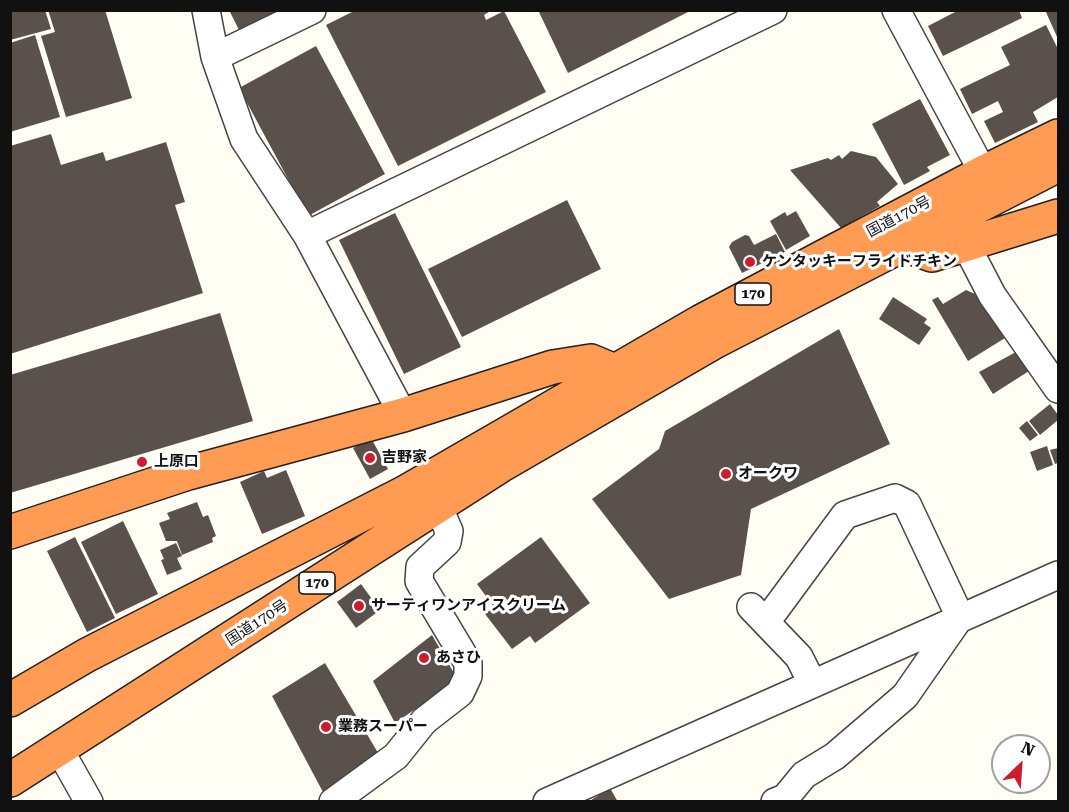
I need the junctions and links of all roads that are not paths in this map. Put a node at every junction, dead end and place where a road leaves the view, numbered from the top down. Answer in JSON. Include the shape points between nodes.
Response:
{"nodes":[{"id":1,"x":206,"y":10,"type":"edge"},
{"id":2,"x":312,"y":10,"type":"edge"},
{"id":3,"x":773,"y":10,"type":"edge"},
{"id":4,"x":896,"y":10,"type":"edge"},
{"id":5,"x":215,"y":57,"type":"junction"},
{"id":6,"x":1059,"y":136,"type":"edge"},
{"id":7,"x":1059,"y":165,"type":"edge"},
{"id":8,"x":990,"y":184,"type":"junction"},
{"id":9,"x":1059,"y":216,"type":"edge"},
{"id":10,"x":307,"y":235,"type":"junction"},
{"id":11,"x":902,"y":244,"type":"junction"},
{"id":12,"x":966,"y":245,"type":"junction"},
{"id":13,"x":621,"y":382,"type":"junction"},
{"id":14,"x":1057,"y":385,"type":"edge"},
{"id":15,"x":403,"y":415,"type":"junction"},
{"id":16,"x":438,"y":506,"type":"junction"},
{"id":17,"x":10,"y":532,"type":"edge"},
{"id":18,"x":1059,"y":575,"type":"edge"},
{"id":19,"x":960,"y":617,"type":"junction"},
{"id":20,"x":812,"y":683,"type":"junction"},
{"id":21,"x":10,"y":699,"type":"edge"},
{"id":22,"x":67,"y":763,"type":"dead end"},
{"id":23,"x":10,"y":780,"type":"edge"},
{"id":24,"x":89,"y":801,"type":"edge"},
{"id":25,"x":333,"y":801,"type":"edge"},
{"id":26,"x":547,"y":801,"type":"edge"},
{"id":27,"x":775,"y":801,"type":"edge"}],
"edges":[{"from":1,"to":5,"type":"street"},
{"from":2,"to":5,"type":"street"},
{"from":3,"to":10,"type":"street"},
{"from":4,"to":8,"type":"street"},
{"from":5,"to":10,"type":"street","via":[[244,139]]},
{"from":6,"to":8,"type":"highway","name":"国道170号","number":"170"},
{"from":7,"to":8,"type":"highway","name":"国道170号","number":"170"},
{"from":8,"to":11,"type":"highway","name":"国道170号","number":"170"},
{"from":8,"to":13,"type":"highway","name":"国道170号","number":"170","via":[[700,322]]},
{"from":9,"to":12,"type":"highway","name":"国道170号"},
{"from":10,"to":15,"type":"street"},
{"from":11,"to":12,"type":"highway","name":"国道170号","via":[[932,255]]},
{"from":11,"to":13,"type":"highway","name":"国道170号","number":"170","via":[[716,341]]},
{"from":12,"to":14,"type":"street","via":[[992,295]]},
{"from":13,"to":15,"type":"highway","via":[[591,361],[552,367]]},
{"from":13,"to":16,"type":"highway","name":"国道170号","number":"170"},
{"from":13,"to":21,"type":"highway","name":"国道170号","number":"170","via":[[87,655]]},
{"from":15,"to":17,"type":"highway","via":[[189,473]]},
{"from":16,"to":23,"type":"highway","name":"国道170号","number":"170"},
{"from":16,"to":25,"type":"street","via":[[449,531],[447,542],[420,567],[419,581],[468,663],[468,676],[460,693],[424,721],[396,756]]},
{"from":18,"to":19,"type":"street"},
{"from":19,"to":20,"type":"street"},
{"from":19,"to":20,"type":"street","via":[[907,504],[895,498],[845,515],[759,614],[800,657]]},
{"from":19,"to":27,"type":"street","via":[[905,696],[835,756],[804,776],[785,798]]},
{"from":20,"to":26,"type":"street"},
{"from":22,"to":24,"type":"street"}]}
